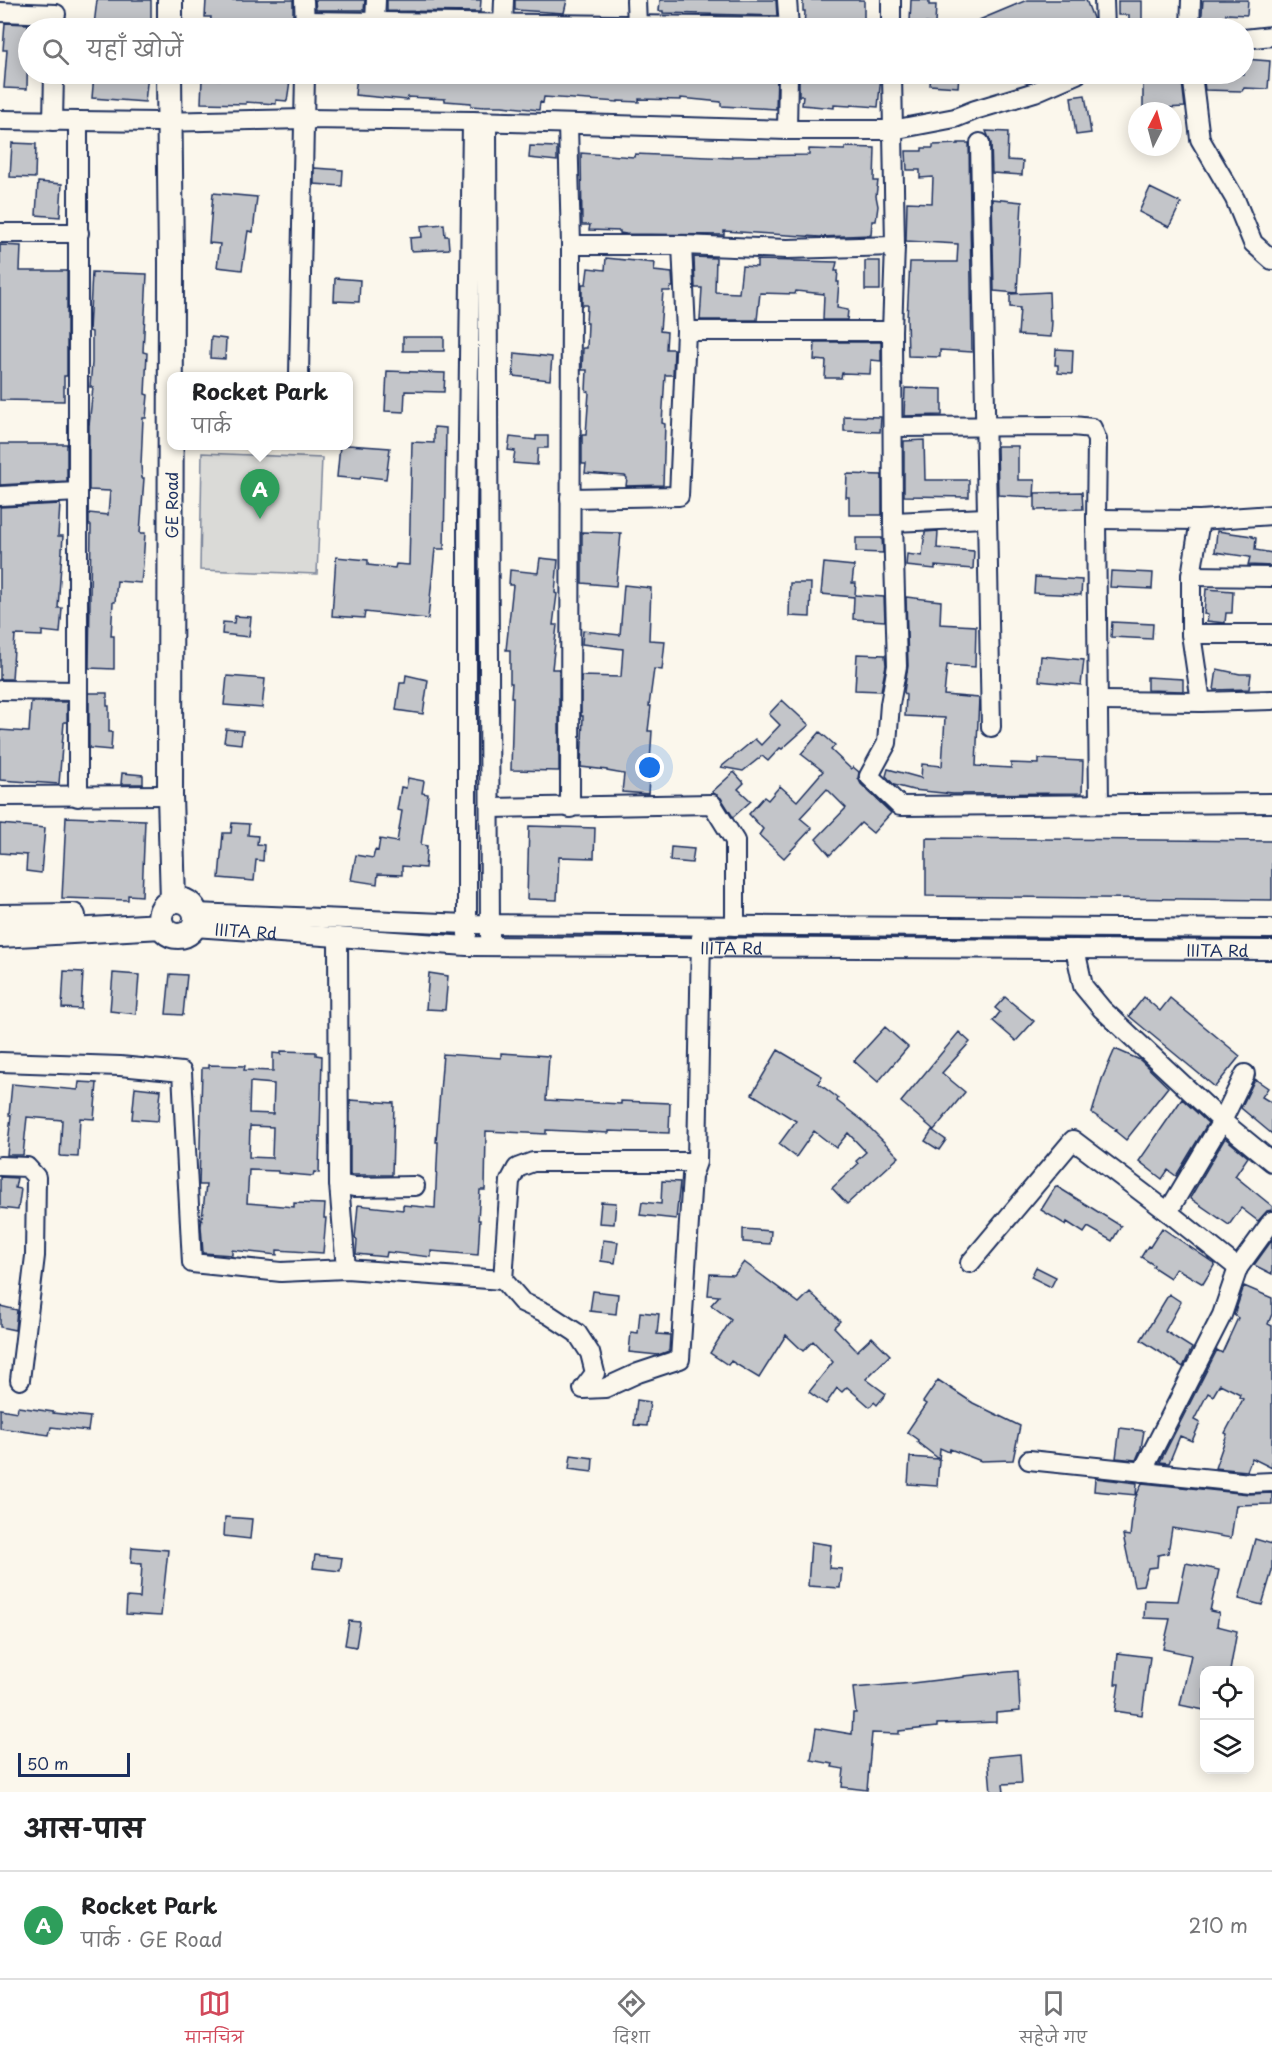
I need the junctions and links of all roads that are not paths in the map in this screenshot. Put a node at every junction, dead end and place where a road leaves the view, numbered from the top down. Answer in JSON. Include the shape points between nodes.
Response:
{"nodes":[{"id":1,"x":170,"y":0,"type":"edge"},
{"id":2,"x":185,"y":0,"type":"edge"},
{"id":3,"x":304,"y":0,"type":"edge"},
{"id":4,"x":376,"y":0,"type":"edge"},
{"id":5,"x":504,"y":0,"type":"edge"},
{"id":6,"x":636,"y":0,"type":"edge"},
{"id":7,"x":787,"y":0,"type":"edge"},
{"id":8,"x":891,"y":0,"type":"edge"},
{"id":9,"x":1104,"y":0,"type":"edge"},
{"id":10,"x":1191,"y":0,"type":"edge"},
{"id":11,"x":0,"y":12,"type":"edge"},
{"id":12,"x":56,"y":14,"type":"edge"},
{"id":13,"x":170,"y":18,"type":"edge"},
{"id":14,"x":185,"y":18,"type":"edge"},
{"id":15,"x":305,"y":18,"type":"edge"},
{"id":16,"x":375,"y":18,"type":"edge"},
{"id":17,"x":503,"y":18,"type":"edge"},
{"id":18,"x":637,"y":18,"type":"edge"},
{"id":19,"x":788,"y":18,"type":"edge"},
{"id":20,"x":891,"y":18,"type":"edge"},
{"id":21,"x":1105,"y":18,"type":"edge"},
{"id":22,"x":1190,"y":18,"type":"edge"},
{"id":23,"x":1272,"y":36,"type":"edge"},
{"id":24,"x":1254,"y":38,"type":"edge"},
{"id":25,"x":54,"y":84,"type":"edge"},
{"id":26,"x":171,"y":84,"type":"edge"},
{"id":27,"x":183,"y":84,"type":"edge"},
{"id":28,"x":305,"y":84,"type":"edge"},
{"id":29,"x":788,"y":84,"type":"edge"},
{"id":30,"x":891,"y":84,"type":"edge"},
{"id":31,"x":1054,"y":84,"type":"edge"},
{"id":32,"x":1193,"y":84,"type":"edge"},
{"id":33,"x":305,"y":119,"type":"junction"},
{"id":34,"x":0,"y":120,"type":"edge"},
{"id":35,"x":53,"y":120,"type":"junction"},
{"id":36,"x":78,"y":121,"type":"junction"},
{"id":37,"x":177,"y":121,"type":"junction"},
{"id":38,"x":479,"y":121,"type":"junction"},
{"id":39,"x":568,"y":124,"type":"junction"},
{"id":40,"x":787,"y":130,"type":"junction"},
{"id":41,"x":892,"y":130,"type":"junction"},
{"id":42,"x":980,"y":143,"type":"dead end"},
{"id":43,"x":0,"y":233,"type":"edge"},
{"id":44,"x":79,"y":233,"type":"junction"},
{"id":45,"x":571,"y":245,"type":"junction"},
{"id":46,"x":682,"y":245,"type":"junction"},
{"id":47,"x":895,"y":246,"type":"junction"},
{"id":48,"x":1272,"y":260,"type":"edge"},
{"id":49,"x":686,"y":331,"type":"junction"},
{"id":50,"x":892,"y":331,"type":"junction"},
{"id":51,"x":174,"y":372,"type":"edge"},
{"id":52,"x":185,"y":372,"type":"edge"},
{"id":53,"x":299,"y":372,"type":"edge"},
{"id":54,"x":986,"y":426,"type":"junction"},
{"id":55,"x":893,"y":427,"type":"junction"},
{"id":56,"x":176,"y":450,"type":"edge"},
{"id":57,"x":185,"y":450,"type":"edge"},
{"id":58,"x":78,"y":492,"type":"junction"},
{"id":59,"x":0,"y":496,"type":"edge"},
{"id":60,"x":570,"y":498,"type":"junction"},
{"id":61,"x":1272,"y":515,"type":"edge"},
{"id":62,"x":986,"y":518,"type":"junction"},
{"id":63,"x":1096,"y":519,"type":"junction"},
{"id":64,"x":1200,"y":520,"type":"junction"},
{"id":65,"x":893,"y":522,"type":"junction"},
{"id":66,"x":178,"y":523,"type":"junction"},
{"id":67,"x":1191,"y":576,"type":"junction"},
{"id":68,"x":1272,"y":577,"type":"edge"},
{"id":69,"x":1191,"y":634,"type":"junction"},
{"id":70,"x":1272,"y":634,"type":"edge"},
{"id":71,"x":0,"y":690,"type":"edge"},
{"id":72,"x":78,"y":691,"type":"junction"},
{"id":73,"x":1272,"y":700,"type":"edge"},
{"id":74,"x":1098,"y":701,"type":"junction"},
{"id":75,"x":1201,"y":702,"type":"junction"},
{"id":76,"x":991,"y":727,"type":"dead end"},
{"id":77,"x":170,"y":795,"type":"junction"},
{"id":78,"x":0,"y":796,"type":"edge"},
{"id":79,"x":78,"y":797,"type":"junction"},
{"id":80,"x":1099,"y":803,"type":"junction"},
{"id":81,"x":1272,"y":803,"type":"edge"},
{"id":82,"x":490,"y":808,"type":"junction"},
{"id":83,"x":570,"y":808,"type":"junction"},
{"id":84,"x":178,"y":914,"type":"junction"},
{"id":85,"x":0,"y":917,"type":"edge"},
{"id":86,"x":467,"y":924,"type":"junction"},
{"id":87,"x":490,"y":924,"type":"junction"},
{"id":88,"x":701,"y":926,"type":"junction"},
{"id":89,"x":735,"y":926,"type":"junction"},
{"id":90,"x":1272,"y":929,"type":"edge"},
{"id":91,"x":0,"y":935,"type":"edge"},
{"id":92,"x":338,"y":936,"type":"junction"},
{"id":93,"x":467,"y":946,"type":"junction"},
{"id":94,"x":490,"y":946,"type":"junction"},
{"id":95,"x":701,"y":947,"type":"junction"},
{"id":96,"x":1075,"y":949,"type":"junction"},
{"id":97,"x":1272,"y":950,"type":"edge"},
{"id":98,"x":0,"y":1062,"type":"edge"},
{"id":99,"x":1245,"y":1074,"type":"dead end"},
{"id":100,"x":1222,"y":1121,"type":"junction"},
{"id":101,"x":697,"y":1162,"type":"junction"},
{"id":102,"x":1272,"y":1162,"type":"edge"},
{"id":103,"x":0,"y":1166,"type":"edge"},
{"id":104,"x":339,"y":1184,"type":"junction"},
{"id":105,"x":415,"y":1186,"type":"dead end"},
{"id":106,"x":1168,"y":1212,"type":"junction"},
{"id":107,"x":1272,"y":1221,"type":"edge"},
{"id":108,"x":970,"y":1263,"type":"dead end"},
{"id":109,"x":1238,"y":1268,"type":"junction"},
{"id":110,"x":346,"y":1269,"type":"junction"},
{"id":111,"x":503,"y":1280,"type":"junction"},
{"id":112,"x":20,"y":1380,"type":"dead end"},
{"id":113,"x":1029,"y":1460,"type":"dead end"},
{"id":114,"x":1142,"y":1472,"type":"junction"},
{"id":115,"x":1272,"y":1482,"type":"edge"}],
"edges":[{"from":1,"to":13,"type":"main road"},
{"from":2,"to":14,"type":"main road"},
{"from":3,"to":15,"type":"street"},
{"from":4,"to":16,"type":"street"},
{"from":5,"to":17,"type":"street"},
{"from":6,"to":18,"type":"street"},
{"from":7,"to":19,"type":"street"},
{"from":8,"to":20,"type":"street"},
{"from":9,"to":21,"type":"street"},
{"from":10,"to":22,"type":"street"},
{"from":11,"to":12,"type":"street"},
{"from":23,"to":24,"type":"street"},
{"from":25,"to":35,"type":"street"},
{"from":26,"to":37,"type":"main road","name":"GE Road"},
{"from":27,"to":37,"type":"main road","name":"GE Road"},
{"from":28,"to":33,"type":"street"},
{"from":29,"to":40,"type":"street"},
{"from":30,"to":41,"type":"street"},
{"from":31,"to":41,"type":"street","via":[[955,118]]},
{"from":32,"to":48,"type":"street","via":[[1200,139],[1235,199],[1253,243]]},
{"from":33,"to":37,"type":"street"},
{"from":33,"to":38,"type":"street"},
{"from":33,"to":53,"type":"street"},
{"from":34,"to":35,"type":"street"},
{"from":35,"to":36,"type":"street"},
{"from":36,"to":37,"type":"street"},
{"from":36,"to":44,"type":"street"},
{"from":37,"to":51,"type":"main road","name":"GE Road","via":[[171,263]]},
{"from":37,"to":52,"type":"main road","name":"GE Road"},
{"from":38,"to":39,"type":"street"},
{"from":38,"to":82,"type":"street"},
{"from":38,"to":86,"type":"street","via":[[467,517]]},
{"from":39,"to":40,"type":"street"},
{"from":39,"to":45,"type":"street"},
{"from":40,"to":41,"type":"street"},
{"from":41,"to":47,"type":"street"},
{"from":42,"to":54,"type":"street"},
{"from":43,"to":44,"type":"street"},
{"from":44,"to":58,"type":"street"},
{"from":45,"to":46,"type":"street"},
{"from":45,"to":60,"type":"street"},
{"from":46,"to":47,"type":"street","via":[[787,249]]},
{"from":46,"to":49,"type":"street"},
{"from":47,"to":50,"type":"street"},
{"from":49,"to":50,"type":"street"},
{"from":49,"to":60,"type":"street","via":[[679,496]]},
{"from":50,"to":55,"type":"street"},
{"from":54,"to":55,"type":"street"},
{"from":54,"to":62,"type":"street"},
{"from":54,"to":63,"type":"street","via":[[1092,428],[1097,440]]},
{"from":55,"to":65,"type":"street"},
{"from":56,"to":66,"type":"main road","name":"GE Road"},
{"from":57,"to":66,"type":"main road","name":"GE Road"},
{"from":58,"to":59,"type":"street"},
{"from":58,"to":72,"type":"street"},
{"from":60,"to":83,"type":"street"},
{"from":61,"to":64,"type":"street"},
{"from":62,"to":65,"type":"street"},
{"from":62,"to":76,"type":"street"},
{"from":63,"to":64,"type":"street"},
{"from":63,"to":74,"type":"street"},
{"from":64,"to":67,"type":"street"},
{"from":65,"to":80,"type":"street","via":[[897,666],[887,743],[869,776],[900,806]]},
{"from":66,"to":77,"type":"main road","name":"GE Road"},
{"from":66,"to":84,"type":"main road","name":"GE Road"},
{"from":67,"to":68,"type":"street"},
{"from":67,"to":69,"type":"street"},
{"from":69,"to":70,"type":"street"},
{"from":69,"to":75,"type":"street"},
{"from":71,"to":72,"type":"street"},
{"from":72,"to":79,"type":"street"},
{"from":73,"to":75,"type":"street"},
{"from":74,"to":75,"type":"street"},
{"from":74,"to":80,"type":"street"},
{"from":77,"to":79,"type":"street"},
{"from":77,"to":84,"type":"main road","name":"GE Road"},
{"from":78,"to":79,"type":"street"},
{"from":80,"to":81,"type":"street"},
{"from":82,"to":83,"type":"street"},
{"from":82,"to":87,"type":"street"},
{"from":83,"to":89,"type":"street","via":[[712,804],[735,840]]},
{"from":84,"to":85,"type":"main road","name":"IIITA Rd"},
{"from":84,"to":86,"type":"street","name":"IIITA Rd"},
{"from":84,"to":91,"type":"main road","name":"IIITA Rd"},
{"from":84,"to":92,"type":"street","name":"IIITA Rd"},
{"from":86,"to":87,"type":"street","name":"IIITA Rd"},
{"from":86,"to":93,"type":"street"},
{"from":87,"to":88,"type":"street","name":"IIITA Rd"},
{"from":87,"to":94,"type":"street"},
{"from":88,"to":89,"type":"street","name":"IIITA Rd"},
{"from":88,"to":95,"type":"street"},
{"from":89,"to":90,"type":"street","name":"IIITA Rd"},
{"from":92,"to":93,"type":"street","name":"IIITA Rd"},
{"from":92,"to":104,"type":"street"},
{"from":93,"to":94,"type":"street","name":"IIITA Rd"},
{"from":94,"to":95,"type":"street","name":"IIITA Rd"},
{"from":95,"to":96,"type":"street","name":"IIITA Rd"},
{"from":95,"to":101,"type":"street"},
{"from":96,"to":97,"type":"street","name":"IIITA Rd"},
{"from":96,"to":100,"type":"street","via":[[1083,986],[1102,1009]]},
{"from":98,"to":110,"type":"street","via":[[182,1072],[192,1263],[280,1272]]},
{"from":99,"to":100,"type":"street"},
{"from":100,"to":102,"type":"street"},
{"from":100,"to":106,"type":"street"},
{"from":101,"to":111,"type":"street","via":[[533,1162],[517,1168],[510,1182]]},
{"from":101,"to":111,"type":"street","via":[[692,1176],[680,1359],[605,1388],[583,1389],[595,1373],[590,1353],[577,1333],[522,1302]]},
{"from":103,"to":112,"type":"street","via":[[27,1167],[36,1177],[35,1256]]},
{"from":104,"to":105,"type":"street"},
{"from":104,"to":110,"type":"street"},
{"from":106,"to":108,"type":"street","via":[[1072,1140]]},
{"from":106,"to":109,"type":"street"},
{"from":107,"to":109,"type":"street"},
{"from":109,"to":114,"type":"street","via":[[1222,1315]]},
{"from":110,"to":111,"type":"street"},
{"from":113,"to":114,"type":"street"},
{"from":114,"to":115,"type":"street"}]}
